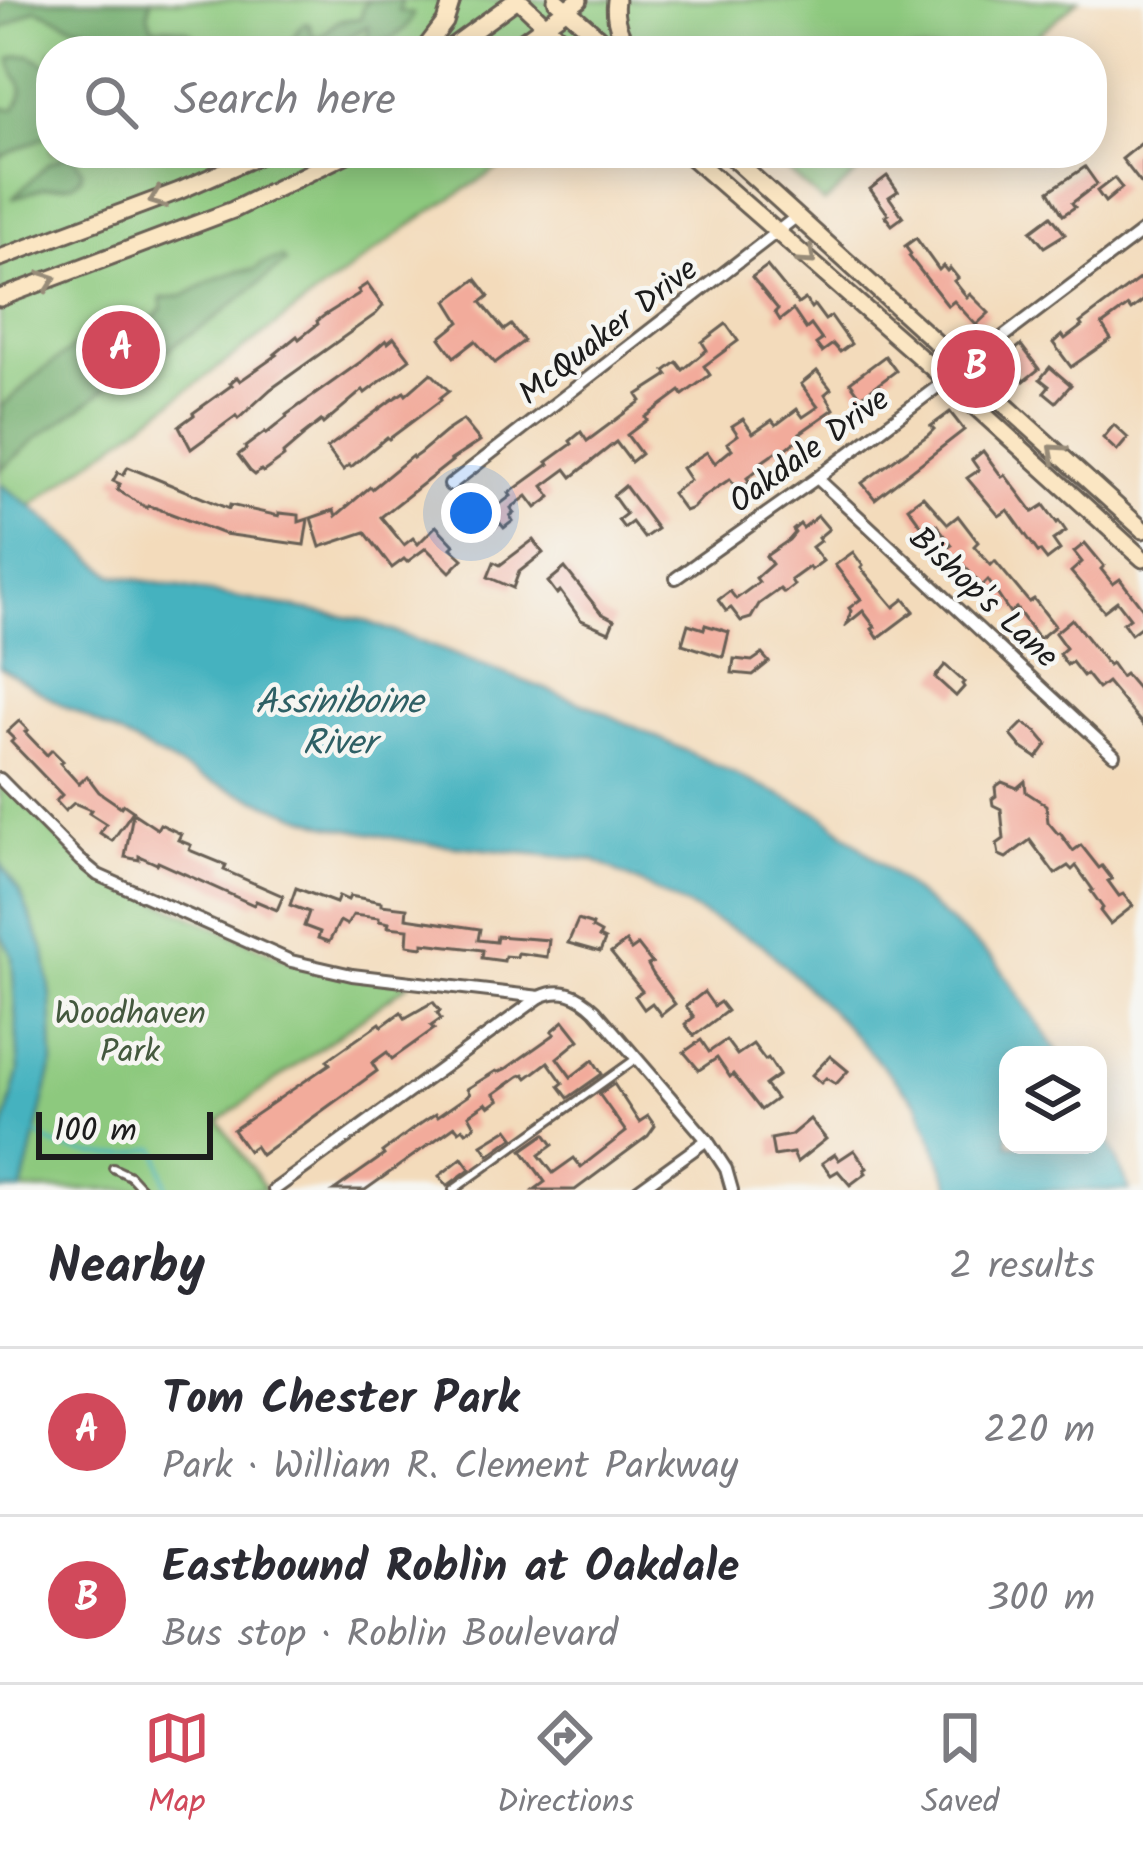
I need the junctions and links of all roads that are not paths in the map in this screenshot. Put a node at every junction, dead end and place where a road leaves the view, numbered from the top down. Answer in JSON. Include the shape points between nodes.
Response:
{"nodes":[{"id":1,"x":452,"y":0,"type":"edge"},
{"id":2,"x":518,"y":0,"type":"edge"},
{"id":3,"x":616,"y":0,"type":"edge"},
{"id":4,"x":567,"y":3,"type":"edge"},
{"id":5,"x":545,"y":25,"type":"junction"},
{"id":6,"x":434,"y":36,"type":"edge"},
{"id":7,"x":467,"y":36,"type":"edge"},
{"id":8,"x":529,"y":36,"type":"edge"},
{"id":9,"x":557,"y":36,"type":"edge"},
{"id":10,"x":599,"y":36,"type":"edge"},
{"id":11,"x":621,"y":36,"type":"edge"},
{"id":12,"x":231,"y":168,"type":"edge"},
{"id":13,"x":318,"y":168,"type":"edge"},
{"id":14,"x":704,"y":168,"type":"edge"},
{"id":15,"x":743,"y":168,"type":"edge"},
{"id":16,"x":796,"y":217,"type":"junction"},
{"id":17,"x":778,"y":231,"type":"junction"},
{"id":18,"x":1143,"y":231,"type":"edge"},
{"id":19,"x":0,"y":258,"type":"edge"},
{"id":20,"x":0,"y":298,"type":"edge"},
{"id":21,"x":960,"y":367,"type":"junction"},
{"id":22,"x":946,"y":380,"type":"junction"},
{"id":23,"x":817,"y":478,"type":"junction"},
{"id":24,"x":450,"y":485,"type":"dead end"},
{"id":25,"x":1143,"y":530,"type":"edge"},
{"id":26,"x":1143,"y":559,"type":"edge"},
{"id":27,"x":676,"y":578,"type":"dead end"},
{"id":28,"x":1114,"y":755,"type":"dead end"},
{"id":29,"x":0,"y":779,"type":"edge"},
{"id":30,"x":540,"y":997,"type":"junction"},
{"id":31,"x":637,"y":1058,"type":"junction"},
{"id":32,"x":707,"y":1140,"type":"junction"},
{"id":33,"x":113,"y":1168,"type":"dead end"},
{"id":34,"x":143,"y":1190,"type":"edge"},
{"id":35,"x":274,"y":1190,"type":"edge"},
{"id":36,"x":453,"y":1190,"type":"edge"},
{"id":37,"x":638,"y":1190,"type":"edge"},
{"id":38,"x":732,"y":1190,"type":"edge"}],
"edges":[{"from":1,"to":6,"type":"main road"},
{"from":2,"to":5,"type":"main road"},
{"from":2,"to":7,"type":"main road"},
{"from":3,"to":11,"type":"main road"},
{"from":4,"to":5,"type":"main road"},
{"from":4,"to":10,"type":"main road"},
{"from":5,"to":8,"type":"main road"},
{"from":5,"to":9,"type":"main road"},
{"from":12,"to":19,"type":"main road","one_way":true},
{"from":20,"to":13,"type":"main road","one_way":true,"via":[[212,219]]},
{"from":14,"to":17,"type":"main road"},
{"from":15,"to":16,"type":"main road"},
{"from":16,"to":17,"type":"street","name":"McQuaker Drive"},
{"from":16,"to":21,"type":"main road"},
{"from":17,"to":22,"type":"main road","one_way":true},
{"from":17,"to":24,"type":"street","name":"McQuaker Drive"},
{"from":18,"to":21,"type":"street","name":"Oakdale Drive"},
{"from":21,"to":22,"type":"street","name":"Oakdale Drive"},
{"from":25,"to":21,"type":"main road","one_way":true},
{"from":22,"to":23,"type":"street","name":"Oakdale Drive"},
{"from":22,"to":26,"type":"main road"},
{"from":23,"to":27,"type":"street","name":"Oakdale Drive"},
{"from":23,"to":28,"type":"street","name":"Bishop's Lane"},
{"from":29,"to":30,"type":"street","via":[[98,875],[291,961]]},
{"from":30,"to":31,"type":"street","via":[[561,991],[583,1000]]},
{"from":30,"to":35,"type":"street"},
{"from":31,"to":32,"type":"street"},
{"from":31,"to":36,"type":"lane"},
{"from":32,"to":37,"type":"street"},
{"from":32,"to":38,"type":"street"},
{"from":33,"to":34,"type":"lane"}]}
